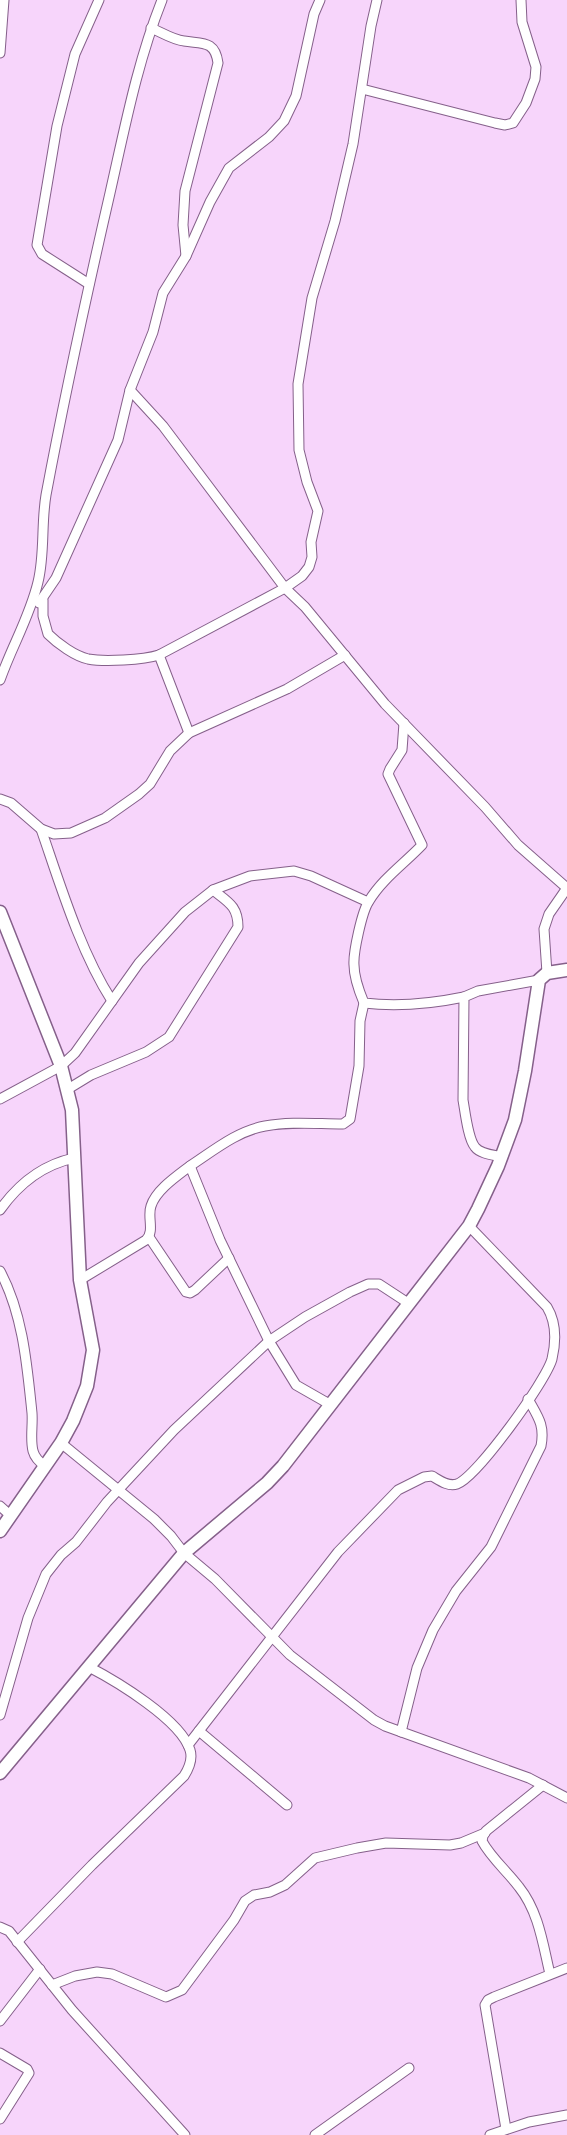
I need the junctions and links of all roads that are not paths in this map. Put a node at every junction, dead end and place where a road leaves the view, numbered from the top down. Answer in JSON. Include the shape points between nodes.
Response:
{"nodes":[{"id":1,"x":4,"y":0,"type":"edge"},
{"id":2,"x":99,"y":0,"type":"edge"},
{"id":3,"x":162,"y":0,"type":"edge"},
{"id":4,"x":320,"y":0,"type":"edge"},
{"id":5,"x":377,"y":0,"type":"edge"},
{"id":6,"x":521,"y":0,"type":"edge"},
{"id":7,"x":151,"y":28,"type":"junction"},
{"id":8,"x":0,"y":53,"type":"edge"},
{"id":9,"x":362,"y":89,"type":"junction"},
{"id":10,"x":186,"y":256,"type":"junction"},
{"id":11,"x":89,"y":284,"type":"junction"},
{"id":12,"x":130,"y":390,"type":"junction"},
{"id":13,"x":285,"y":588,"type":"junction"},
{"id":14,"x":43,"y":600,"type":"junction"},
{"id":15,"x":30,"y":610,"type":"junction"},
{"id":16,"x":159,"y":655,"type":"junction"},
{"id":17,"x":345,"y":655,"type":"junction"},
{"id":18,"x":0,"y":680,"type":"edge"},
{"id":19,"x":404,"y":723,"type":"junction"},
{"id":20,"x":189,"y":733,"type":"junction"},
{"id":21,"x":0,"y":799,"type":"edge"},
{"id":22,"x":41,"y":829,"type":"junction"},
{"id":23,"x":567,"y":888,"type":"edge"},
{"id":24,"x":213,"y":890,"type":"junction"},
{"id":25,"x":368,"y":902,"type":"junction"},
{"id":26,"x":0,"y":912,"type":"edge"},
{"id":27,"x":567,"y":970,"type":"edge"},
{"id":28,"x":543,"y":976,"type":"junction"},
{"id":29,"x":464,"y":997,"type":"junction"},
{"id":30,"x":112,"y":1001,"type":"junction"},
{"id":31,"x":364,"y":1003,"type":"junction"},
{"id":32,"x":60,"y":1066,"type":"junction"},
{"id":33,"x":68,"y":1089,"type":"junction"},
{"id":34,"x":0,"y":1099,"type":"edge"},
{"id":35,"x":502,"y":1157,"type":"junction"},
{"id":36,"x":74,"y":1158,"type":"junction"},
{"id":37,"x":190,"y":1166,"type":"junction"},
{"id":38,"x":0,"y":1210,"type":"edge"},
{"id":39,"x":468,"y":1226,"type":"junction"},
{"id":40,"x":149,"y":1237,"type":"junction"},
{"id":41,"x":229,"y":1258,"type":"junction"},
{"id":42,"x":0,"y":1271,"type":"edge"},
{"id":43,"x":80,"y":1280,"type":"junction"},
{"id":44,"x":408,"y":1303,"type":"junction"},
{"id":45,"x":269,"y":1341,"type":"junction"},
{"id":46,"x":528,"y":1399,"type":"junction"},
{"id":47,"x":331,"y":1404,"type":"junction"},
{"id":48,"x":61,"y":1443,"type":"junction"},
{"id":49,"x":45,"y":1466,"type":"junction"},
{"id":50,"x":117,"y":1491,"type":"junction"},
{"id":51,"x":0,"y":1506,"type":"edge"},
{"id":52,"x":10,"y":1515,"type":"junction"},
{"id":53,"x":0,"y":1531,"type":"edge"},
{"id":54,"x":184,"y":1553,"type":"junction"},
{"id":55,"x":272,"y":1638,"type":"junction"},
{"id":56,"x":89,"y":1667,"type":"junction"},
{"id":57,"x":0,"y":1715,"type":"edge"},
{"id":58,"x":199,"y":1731,"type":"junction"},
{"id":59,"x":401,"y":1732,"type":"junction"},
{"id":60,"x":188,"y":1745,"type":"junction"},
{"id":61,"x":0,"y":1773,"type":"edge"},
{"id":62,"x":543,"y":1785,"type":"junction"},
{"id":63,"x":567,"y":1798,"type":"edge"},
{"id":64,"x":287,"y":1805,"type":"dead end"},
{"id":65,"x":484,"y":1833,"type":"junction"},
{"id":66,"x":0,"y":1927,"type":"edge"},
{"id":67,"x":17,"y":1942,"type":"junction"},
{"id":68,"x":567,"y":1968,"type":"edge"},
{"id":69,"x":40,"y":1969,"type":"junction"},
{"id":70,"x":550,"y":1974,"type":"junction"},
{"id":71,"x":52,"y":1985,"type":"junction"},
{"id":72,"x":0,"y":2021,"type":"edge"},
{"id":73,"x":0,"y":2053,"type":"edge"},
{"id":74,"x":409,"y":2068,"type":"dead end"},
{"id":75,"x":567,"y":2115,"type":"edge"},
{"id":76,"x":0,"y":2119,"type":"edge"},
{"id":77,"x":498,"y":2133,"type":"edge"},
{"id":78,"x":185,"y":2135,"type":"edge"},
{"id":79,"x":314,"y":2135,"type":"edge"}],
"edges":[{"from":1,"to":8,"type":"street"},
{"from":2,"to":11,"type":"street","via":[[75,54],[59,117],[37,248]]},
{"from":3,"to":7,"type":"street"},
{"from":4,"to":10,"type":"street","via":[[296,96],[284,121],[229,168]]},
{"from":5,"to":9,"type":"street"},
{"from":6,"to":9,"type":"street","via":[[522,22],[534,58],[535,79],[526,103],[513,123],[495,123]]},
{"from":7,"to":10,"type":"street","via":[[184,42],[201,42],[217,53],[218,64],[185,192],[183,225]]},
{"from":7,"to":11,"type":"street","via":[[133,86]]},
{"from":9,"to":13,"type":"street","via":[[335,221],[312,298],[298,384],[299,450],[318,511],[311,542],[312,557],[310,567]]},
{"from":10,"to":12,"type":"street","via":[[163,293],[153,332]]},
{"from":11,"to":15,"type":"street","via":[[44,509],[39,579]]},
{"from":12,"to":13,"type":"street","via":[[163,426]]},
{"from":12,"to":14,"type":"street","via":[[118,440]]},
{"from":13,"to":16,"type":"street"},
{"from":13,"to":17,"type":"street"},
{"from":14,"to":15,"type":"street"},
{"from":14,"to":16,"type":"street","via":[[48,634],[80,656],[135,659]]},
{"from":15,"to":18,"type":"street","via":[[10,650]]},
{"from":16,"to":20,"type":"street"},
{"from":17,"to":19,"type":"street"},
{"from":17,"to":20,"type":"street","via":[[287,689]]},
{"from":19,"to":23,"type":"street","via":[[518,844]]},
{"from":19,"to":25,"type":"street","via":[[402,750],[388,774],[422,845],[384,881]]},
{"from":20,"to":22,"type":"street","via":[[170,751],[150,784],[105,818],[71,833],[54,834]]},
{"from":21,"to":22,"type":"street","via":[[11,803]]},
{"from":22,"to":30,"type":"street","via":[[93,967]]},
{"from":23,"to":28,"type":"street","via":[[549,914],[544,929]]},
{"from":24,"to":25,"type":"street","via":[[250,876],[294,871]]},
{"from":24,"to":30,"type":"street","via":[[185,912],[138,962]]},
{"from":24,"to":33,"type":"street","via":[[233,905],[238,927],[168,1037],[146,1052],[91,1075]]},
{"from":25,"to":31,"type":"street","via":[[354,965]]},
{"from":26,"to":32,"type":"street"},
{"from":27,"to":28,"type":"street"},
{"from":28,"to":29,"type":"street"},
{"from":28,"to":35,"type":"street","via":[[515,1120]]},
{"from":29,"to":31,"type":"street","via":[[437,1003],[387,1006]]},
{"from":29,"to":35,"type":"street","via":[[465,1114],[474,1147]]},
{"from":30,"to":32,"type":"street","via":[[75,1053]]},
{"from":31,"to":37,"type":"street","via":[[360,1021],[359,1066],[350,1119],[343,1124],[263,1126],[219,1146]]},
{"from":32,"to":33,"type":"street"},
{"from":32,"to":34,"type":"street"},
{"from":33,"to":36,"type":"street","via":[[73,1117]]},
{"from":35,"to":39,"type":"street"},
{"from":36,"to":38,"type":"street","via":[[42,1169],[12,1194]]},
{"from":36,"to":43,"type":"street"},
{"from":37,"to":40,"type":"street","via":[[158,1194],[151,1205]]},
{"from":37,"to":41,"type":"street"},
{"from":39,"to":44,"type":"street"},
{"from":39,"to":46,"type":"street","via":[[552,1316],[552,1360]]},
{"from":40,"to":41,"type":"street","via":[[186,1292],[195,1290]]},
{"from":40,"to":43,"type":"street"},
{"from":41,"to":45,"type":"street"},
{"from":42,"to":49,"type":"street","via":[[15,1302],[32,1414],[33,1448],[38,1461]]},
{"from":43,"to":48,"type":"street","via":[[93,1350],[88,1386]]},
{"from":44,"to":45,"type":"street","via":[[379,1284],[368,1284],[305,1316]]},
{"from":44,"to":47,"type":"street"},
{"from":45,"to":47,"type":"street","via":[[296,1385]]},
{"from":45,"to":50,"type":"street","via":[[174,1430]]},
{"from":46,"to":55,"type":"street","via":[[500,1441],[463,1481],[454,1485],[432,1476],[424,1477],[398,1490],[338,1552]]},
{"from":46,"to":59,"type":"street","via":[[541,1421],[544,1434],[541,1446],[491,1547],[456,1591],[433,1630],[417,1668]]},
{"from":47,"to":54,"type":"street","via":[[267,1483]]},
{"from":48,"to":49,"type":"street"},
{"from":48,"to":50,"type":"street"},
{"from":49,"to":52,"type":"street"},
{"from":50,"to":54,"type":"street","via":[[154,1519]]},
{"from":50,"to":57,"type":"street","via":[[46,1574],[28,1618]]},
{"from":51,"to":52,"type":"street"},
{"from":52,"to":53,"type":"street"},
{"from":54,"to":55,"type":"street","via":[[215,1579]]},
{"from":54,"to":56,"type":"street"},
{"from":55,"to":58,"type":"street"},
{"from":55,"to":59,"type":"street","via":[[374,1720]]},
{"from":56,"to":60,"type":"street","via":[[125,1686],[180,1732]]},
{"from":56,"to":61,"type":"street"},
{"from":58,"to":60,"type":"street"},
{"from":58,"to":64,"type":"street"},
{"from":59,"to":62,"type":"street"},
{"from":60,"to":67,"type":"street","via":[[191,1757],[184,1776]]},
{"from":62,"to":63,"type":"street"},
{"from":62,"to":65,"type":"street"},
{"from":65,"to":70,"type":"street","via":[[482,1841],[485,1846],[531,1905]]},
{"from":65,"to":71,"type":"street","via":[[456,1844],[386,1843],[315,1858],[285,1886],[249,1897],[182,1990],[171,1996],[160,1995],[112,1974],[97,1972]]},
{"from":66,"to":67,"type":"street"},
{"from":67,"to":69,"type":"street"},
{"from":68,"to":70,"type":"street"},
{"from":69,"to":71,"type":"street"},
{"from":69,"to":72,"type":"street"},
{"from":70,"to":77,"type":"street","via":[[494,1997],[486,2005]]},
{"from":71,"to":78,"type":"street"},
{"from":73,"to":76,"type":"street","via":[[27,2069],[29,2074]]},
{"from":74,"to":79,"type":"street"},
{"from":75,"to":77,"type":"street","via":[[529,2122]]}]}
